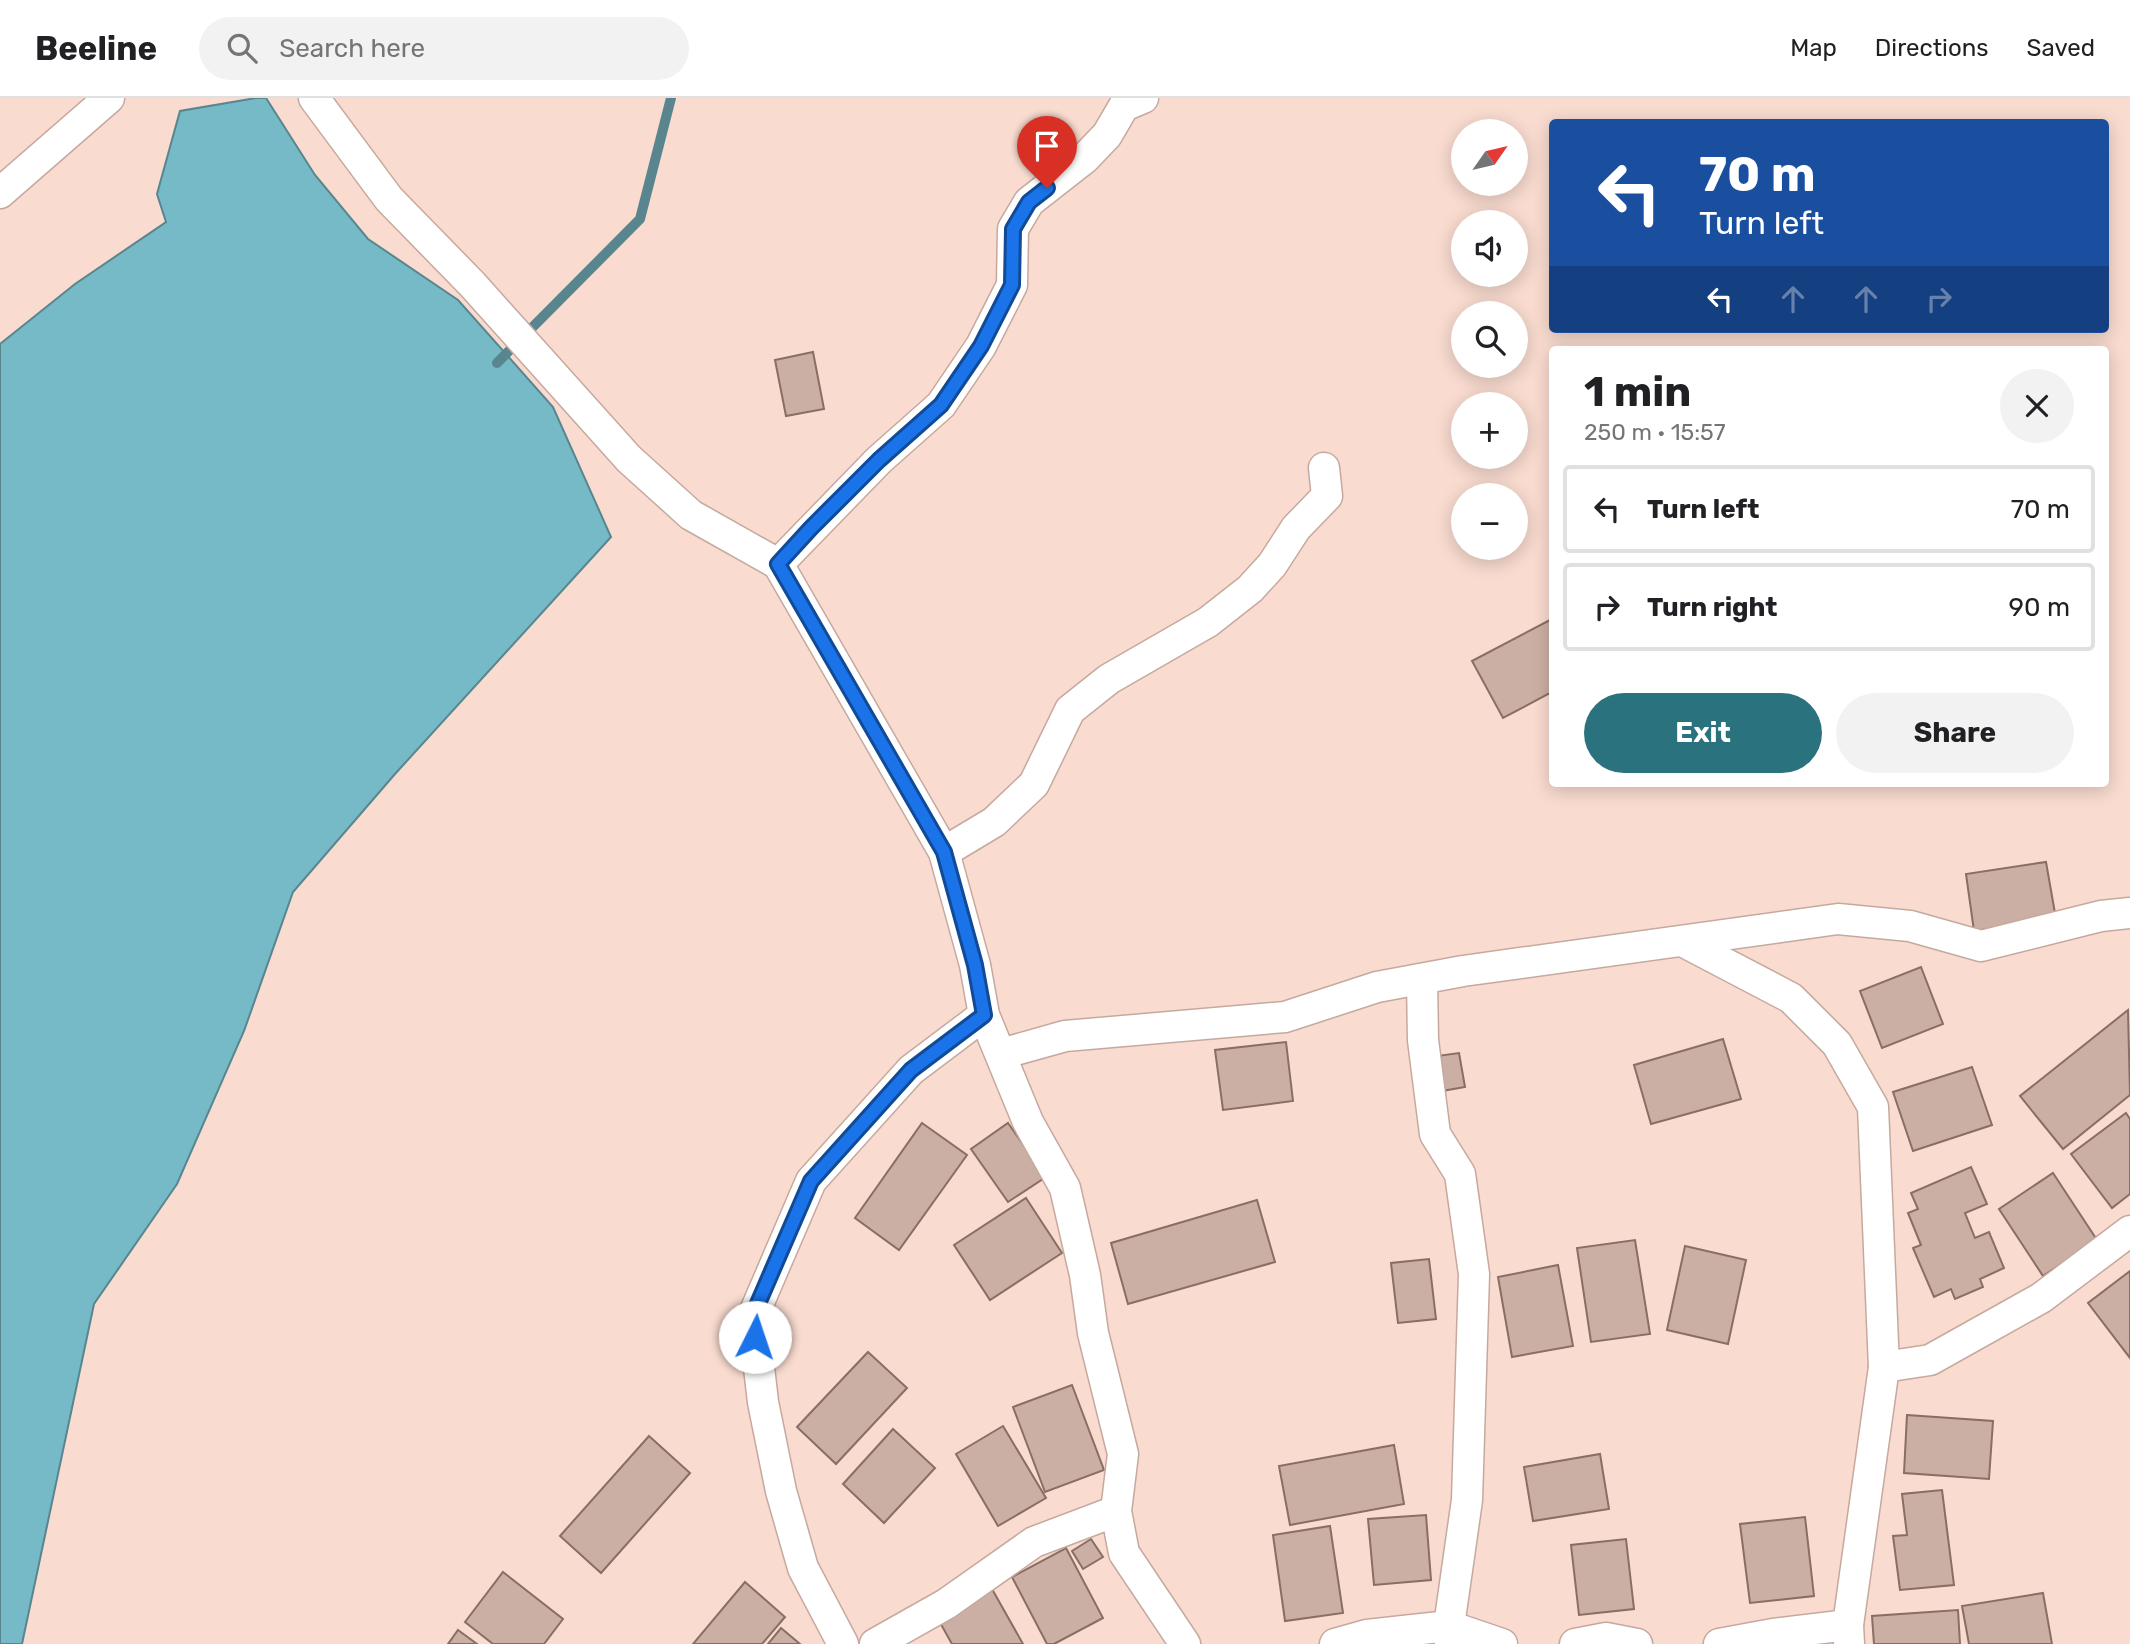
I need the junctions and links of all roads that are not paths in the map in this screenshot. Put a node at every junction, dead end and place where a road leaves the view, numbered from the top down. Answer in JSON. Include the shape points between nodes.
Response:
{"nodes":[{"id":1,"x":109,"y":98,"type":"edge"},
{"id":2,"x":314,"y":98,"type":"edge"},
{"id":3,"x":1143,"y":98,"type":"edge"},
{"id":4,"x":0,"y":193,"type":"edge"},
{"id":5,"x":1324,"y":468,"type":"dead end"},
{"id":6,"x":778,"y":564,"type":"junction"},
{"id":7,"x":944,"y":852,"type":"junction"},
{"id":8,"x":2130,"y":912,"type":"edge"},
{"id":9,"x":1684,"y":942,"type":"junction"},
{"id":10,"x":1422,"y":979,"type":"junction"},
{"id":11,"x":984,"y":1015,"type":"junction"},
{"id":12,"x":1001,"y":1054,"type":"junction"},
{"id":13,"x":2130,"y":1231,"type":"edge"},
{"id":14,"x":1884,"y":1367,"type":"junction"},
{"id":15,"x":1116,"y":1511,"type":"junction"},
{"id":16,"x":1450,"y":1635,"type":"edge"},
{"id":17,"x":1849,"y":1635,"type":"edge"},
{"id":18,"x":843,"y":1644,"type":"edge"},
{"id":19,"x":875,"y":1644,"type":"edge"},
{"id":20,"x":1185,"y":1644,"type":"edge"},
{"id":21,"x":1335,"y":1644,"type":"edge"},
{"id":22,"x":1502,"y":1644,"type":"edge"},
{"id":23,"x":1575,"y":1644,"type":"edge"},
{"id":24,"x":1637,"y":1644,"type":"edge"},
{"id":25,"x":1719,"y":1644,"type":"edge"}],
"edges":[{"from":1,"to":4,"type":"street"},
{"from":2,"to":6,"type":"street","via":[[389,199],[629,459],[691,515]]},
{"from":3,"to":6,"type":"street","via":[[1124,106],[1107,135],[1084,159],[1029,202],[1013,229],[1012,285],[981,346],[941,405],[879,460]]},
{"from":5,"to":7,"type":"street","via":[[1327,496],[1250,589],[1208,622],[1109,679],[1070,710],[1034,784],[994,822]]},
{"from":6,"to":7,"type":"street"},
{"from":7,"to":11,"type":"street"},
{"from":8,"to":9,"type":"street","via":[[1981,946],[1910,926],[1838,919]]},
{"from":9,"to":10,"type":"street"},
{"from":9,"to":14,"type":"street","via":[[1791,998],[1837,1044],[1873,1107]]},
{"from":10,"to":12,"type":"street","via":[[1377,987],[1285,1017],[1065,1036]]},
{"from":10,"to":16,"type":"street","via":[[1423,1040],[1435,1134],[1460,1174],[1474,1274],[1467,1500]]},
{"from":11,"to":12,"type":"street"},
{"from":11,"to":18,"type":"street","via":[[911,1070],[811,1181],[753,1315],[763,1402],[781,1491],[803,1568]]},
{"from":12,"to":15,"type":"street","via":[[1028,1122],[1065,1188],[1093,1333],[1123,1454]]},
{"from":13,"to":14,"type":"street","via":[[2040,1298],[1930,1360]]},
{"from":14,"to":17,"type":"street"},
{"from":15,"to":19,"type":"street","via":[[1034,1542],[946,1604]]},
{"from":15,"to":20,"type":"street","via":[[1125,1553]]},
{"from":16,"to":21,"type":"street","via":[[1367,1634]]},
{"from":16,"to":22,"type":"street"},
{"from":17,"to":25,"type":"street","via":[[1773,1634]]},
{"from":23,"to":24,"type":"street","via":[[1606,1638]]}]}
